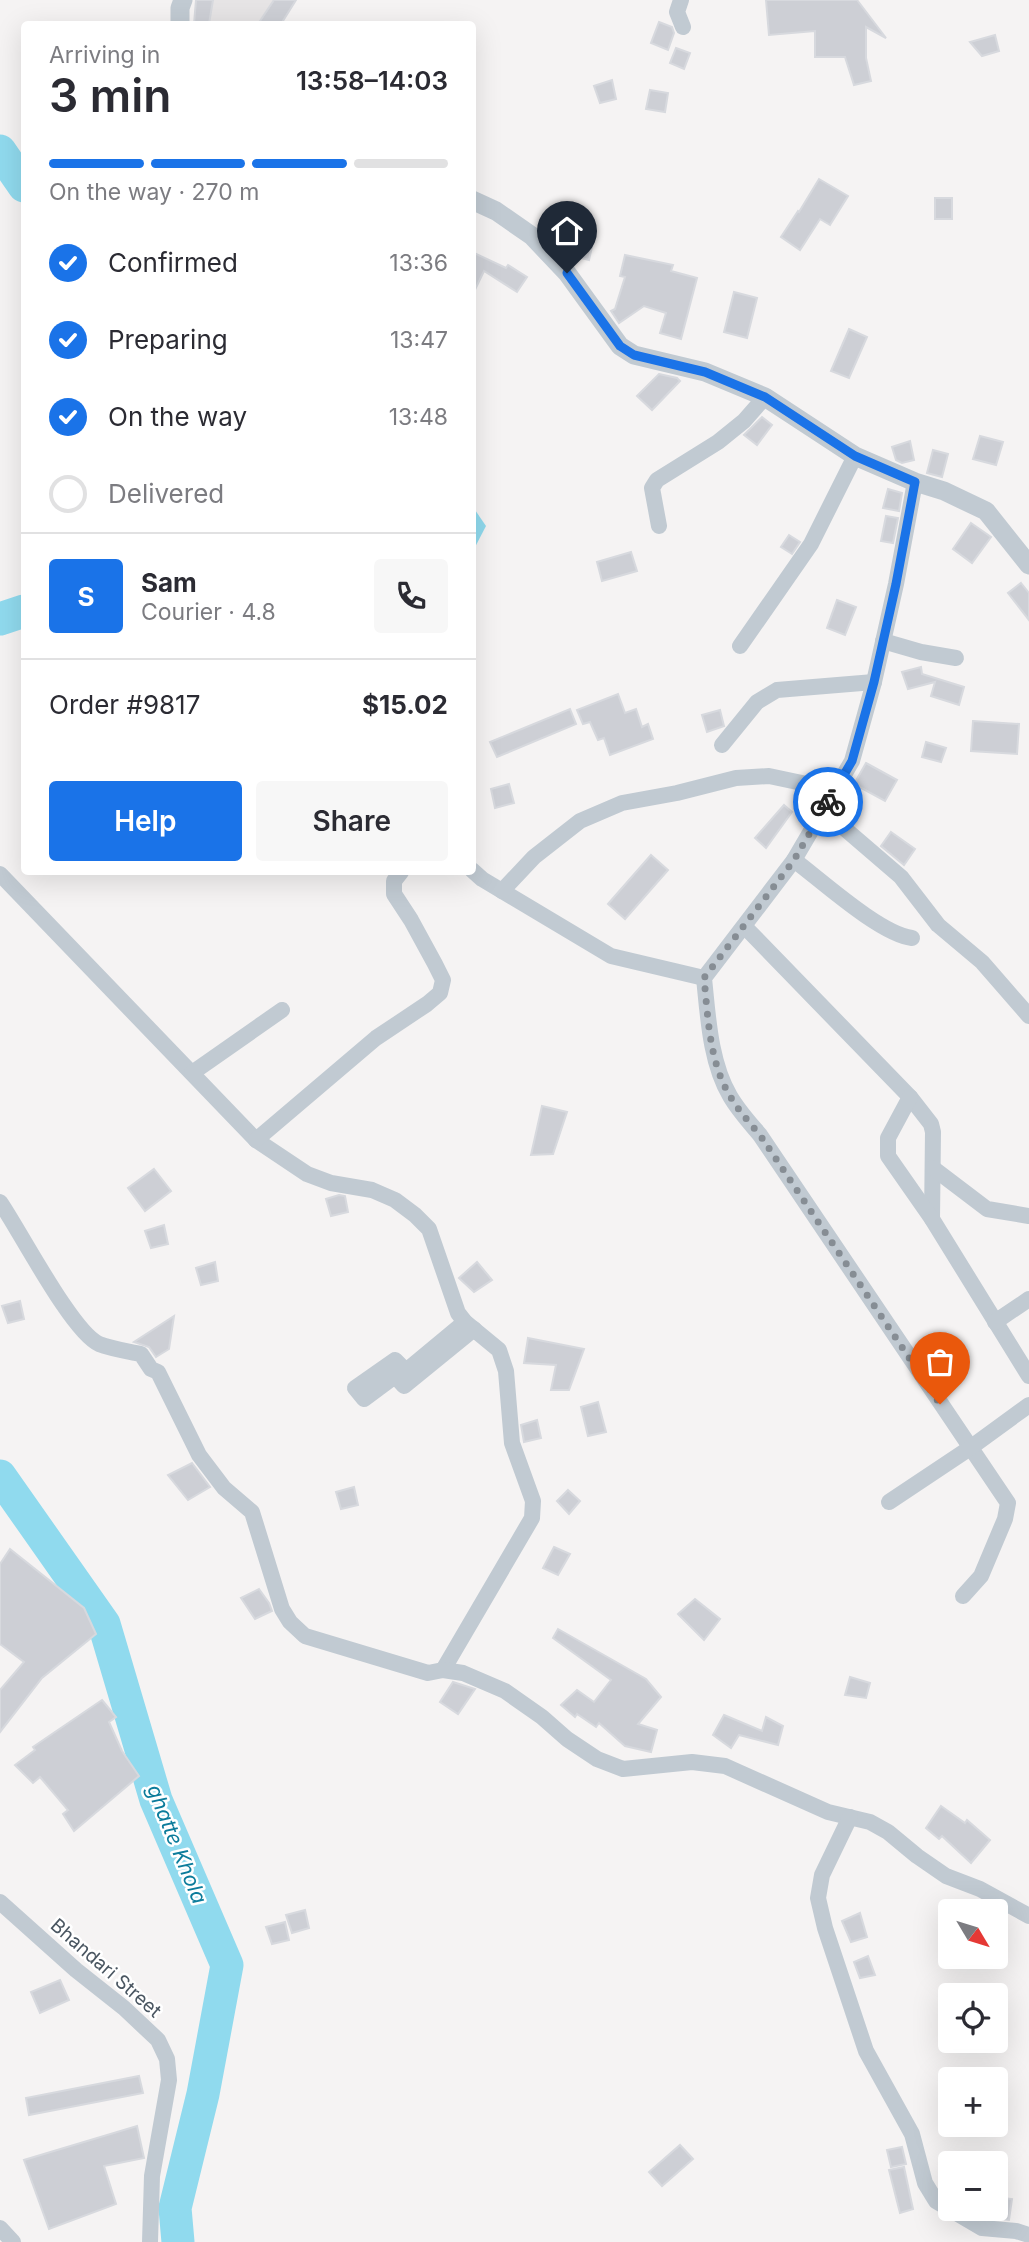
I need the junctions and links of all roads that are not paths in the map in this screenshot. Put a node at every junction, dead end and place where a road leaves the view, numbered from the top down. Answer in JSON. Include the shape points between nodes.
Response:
{"nodes":[{"id":1,"x":183,"y":0,"type":"edge"},
{"id":2,"x":681,"y":0,"type":"edge"},
{"id":3,"x":180,"y":21,"type":"edge"},
{"id":4,"x":683,"y":27,"type":"dead end"},
{"id":5,"x":476,"y":202,"type":"edge"},
{"id":6,"x":765,"y":397,"type":"junction"},
{"id":7,"x":855,"y":456,"type":"junction"},
{"id":8,"x":915,"y":482,"type":"junction"},
{"id":9,"x":659,"y":526,"type":"dead end"},
{"id":10,"x":1029,"y":565,"type":"edge"},
{"id":11,"x":883,"y":641,"type":"junction"},
{"id":12,"x":740,"y":646,"type":"dead end"},
{"id":13,"x":956,"y":657,"type":"dead end"},
{"id":14,"x":874,"y":682,"type":"junction"},
{"id":15,"x":722,"y":745,"type":"dead end"},
{"id":16,"x":835,"y":790,"type":"junction"},
{"id":17,"x":823,"y":810,"type":"junction"},
{"id":18,"x":794,"y":860,"type":"junction"},
{"id":19,"x":0,"y":874,"type":"edge"},
{"id":20,"x":476,"y":874,"type":"edge"},
{"id":21,"x":399,"y":875,"type":"edge"},
{"id":22,"x":502,"y":891,"type":"junction"},
{"id":23,"x":745,"y":927,"type":"junction"},
{"id":24,"x":912,"y":938,"type":"dead end"},
{"id":25,"x":704,"y":978,"type":"junction"},
{"id":26,"x":282,"y":1010,"type":"dead end"},
{"id":27,"x":1029,"y":1016,"type":"edge"},
{"id":28,"x":192,"y":1073,"type":"junction"},
{"id":29,"x":910,"y":1097,"type":"junction"},
{"id":30,"x":257,"y":1140,"type":"junction"},
{"id":31,"x":933,"y":1168,"type":"junction"},
{"id":32,"x":0,"y":1202,"type":"edge"},
{"id":33,"x":1029,"y":1216,"type":"edge"},
{"id":34,"x":932,"y":1219,"type":"junction"},
{"id":35,"x":1029,"y":1299,"type":"edge"},
{"id":36,"x":995,"y":1322,"type":"junction"},
{"id":37,"x":469,"y":1325,"type":"junction"},
{"id":38,"x":1029,"y":1377,"type":"edge"},
{"id":39,"x":1029,"y":1405,"type":"edge"},
{"id":40,"x":970,"y":1448,"type":"junction"},
{"id":41,"x":889,"y":1502,"type":"dead end"},
{"id":42,"x":963,"y":1596,"type":"dead end"},
{"id":43,"x":443,"y":1670,"type":"junction"},
{"id":44,"x":850,"y":1817,"type":"junction"},
{"id":45,"x":0,"y":1902,"type":"edge"},
{"id":46,"x":1029,"y":1916,"type":"edge"},
{"id":47,"x":0,"y":2228,"type":"edge"},
{"id":48,"x":1029,"y":2235,"type":"edge"},
{"id":49,"x":13,"y":2242,"type":"edge"},
{"id":50,"x":149,"y":2242,"type":"edge"}],
"edges":[{"from":1,"to":3,"type":"street"},
{"from":2,"to":4,"type":"street","via":[[677,12]]},
{"from":5,"to":6,"type":"street","via":[[532,236],[567,273],[620,346],[634,355],[705,372]]},
{"from":6,"to":7,"type":"street"},
{"from":6,"to":9,"type":"street","via":[[718,442],[657,480],[652,488]]},
{"from":7,"to":8,"type":"street"},
{"from":7,"to":12,"type":"street","via":[[811,544]]},
{"from":8,"to":10,"type":"street","via":[[986,511]]},
{"from":8,"to":11,"type":"street"},
{"from":11,"to":13,"type":"street"},
{"from":11,"to":14,"type":"street"},
{"from":14,"to":15,"type":"street","via":[[777,690],[757,702]]},
{"from":14,"to":16,"type":"street","via":[[852,761]]},
{"from":16,"to":17,"type":"street"},
{"from":16,"to":22,"type":"street","via":[[769,776],[736,778],[622,803],[580,821],[534,857]]},
{"from":17,"to":18,"type":"street"},
{"from":17,"to":27,"type":"street","via":[[901,877],[938,925],[982,962]]},
{"from":18,"to":23,"type":"street"},
{"from":18,"to":24,"type":"street","via":[[883,928]]},
{"from":19,"to":28,"type":"street"},
{"from":20,"to":22,"type":"street"},
{"from":21,"to":30,"type":"street","via":[[394,894],[443,980],[440,993],[376,1038]]},
{"from":22,"to":25,"type":"street","via":[[611,956]]},
{"from":23,"to":25,"type":"street"},
{"from":23,"to":29,"type":"street"},
{"from":25,"to":40,"type":"street","via":[[717,1067],[729,1094]]},
{"from":26,"to":28,"type":"street"},
{"from":28,"to":30,"type":"street"},
{"from":29,"to":31,"type":"street","via":[[931,1124]]},
{"from":29,"to":34,"type":"street","via":[[888,1138],[888,1156]]},
{"from":30,"to":37,"type":"street","via":[[307,1174],[372,1190],[415,1215],[429,1229],[458,1313]]},
{"from":31,"to":33,"type":"street","via":[[987,1209]]},
{"from":31,"to":34,"type":"street"},
{"from":32,"to":43,"type":"street","via":[[80,1327],[96,1343],[141,1354],[151,1369],[158,1371],[199,1455],[224,1488],[253,1512],[276,1592],[290,1622],[305,1636],[368,1656],[428,1673]]},
{"from":34,"to":36,"type":"street"},
{"from":35,"to":36,"type":"street"},
{"from":36,"to":38,"type":"street"},
{"from":37,"to":37,"type":"street","via":[[406,1371],[395,1360],[355,1388],[364,1399],[395,1377],[404,1387]]},
{"from":37,"to":43,"type":"street","via":[[499,1350],[506,1371],[512,1443],[533,1501],[532,1518]]},
{"from":39,"to":40,"type":"street"},
{"from":40,"to":41,"type":"street"},
{"from":40,"to":42,"type":"street","via":[[1009,1503],[981,1576]]},
{"from":43,"to":44,"type":"street","via":[[467,1674],[505,1691],[597,1759],[623,1769],[692,1762],[725,1766],[828,1812]]},
{"from":44,"to":46,"type":"street","via":[[870,1822],[946,1876]]},
{"from":44,"to":48,"type":"street","via":[[822,1875],[818,1898],[866,2051],[912,2134],[925,2183],[936,2201],[982,2228]]},
{"from":45,"to":50,"type":"street","name":"Bhandari Street","via":[[158,2040],[169,2080],[152,2176]]},
{"from":47,"to":49,"type":"street"}]}
